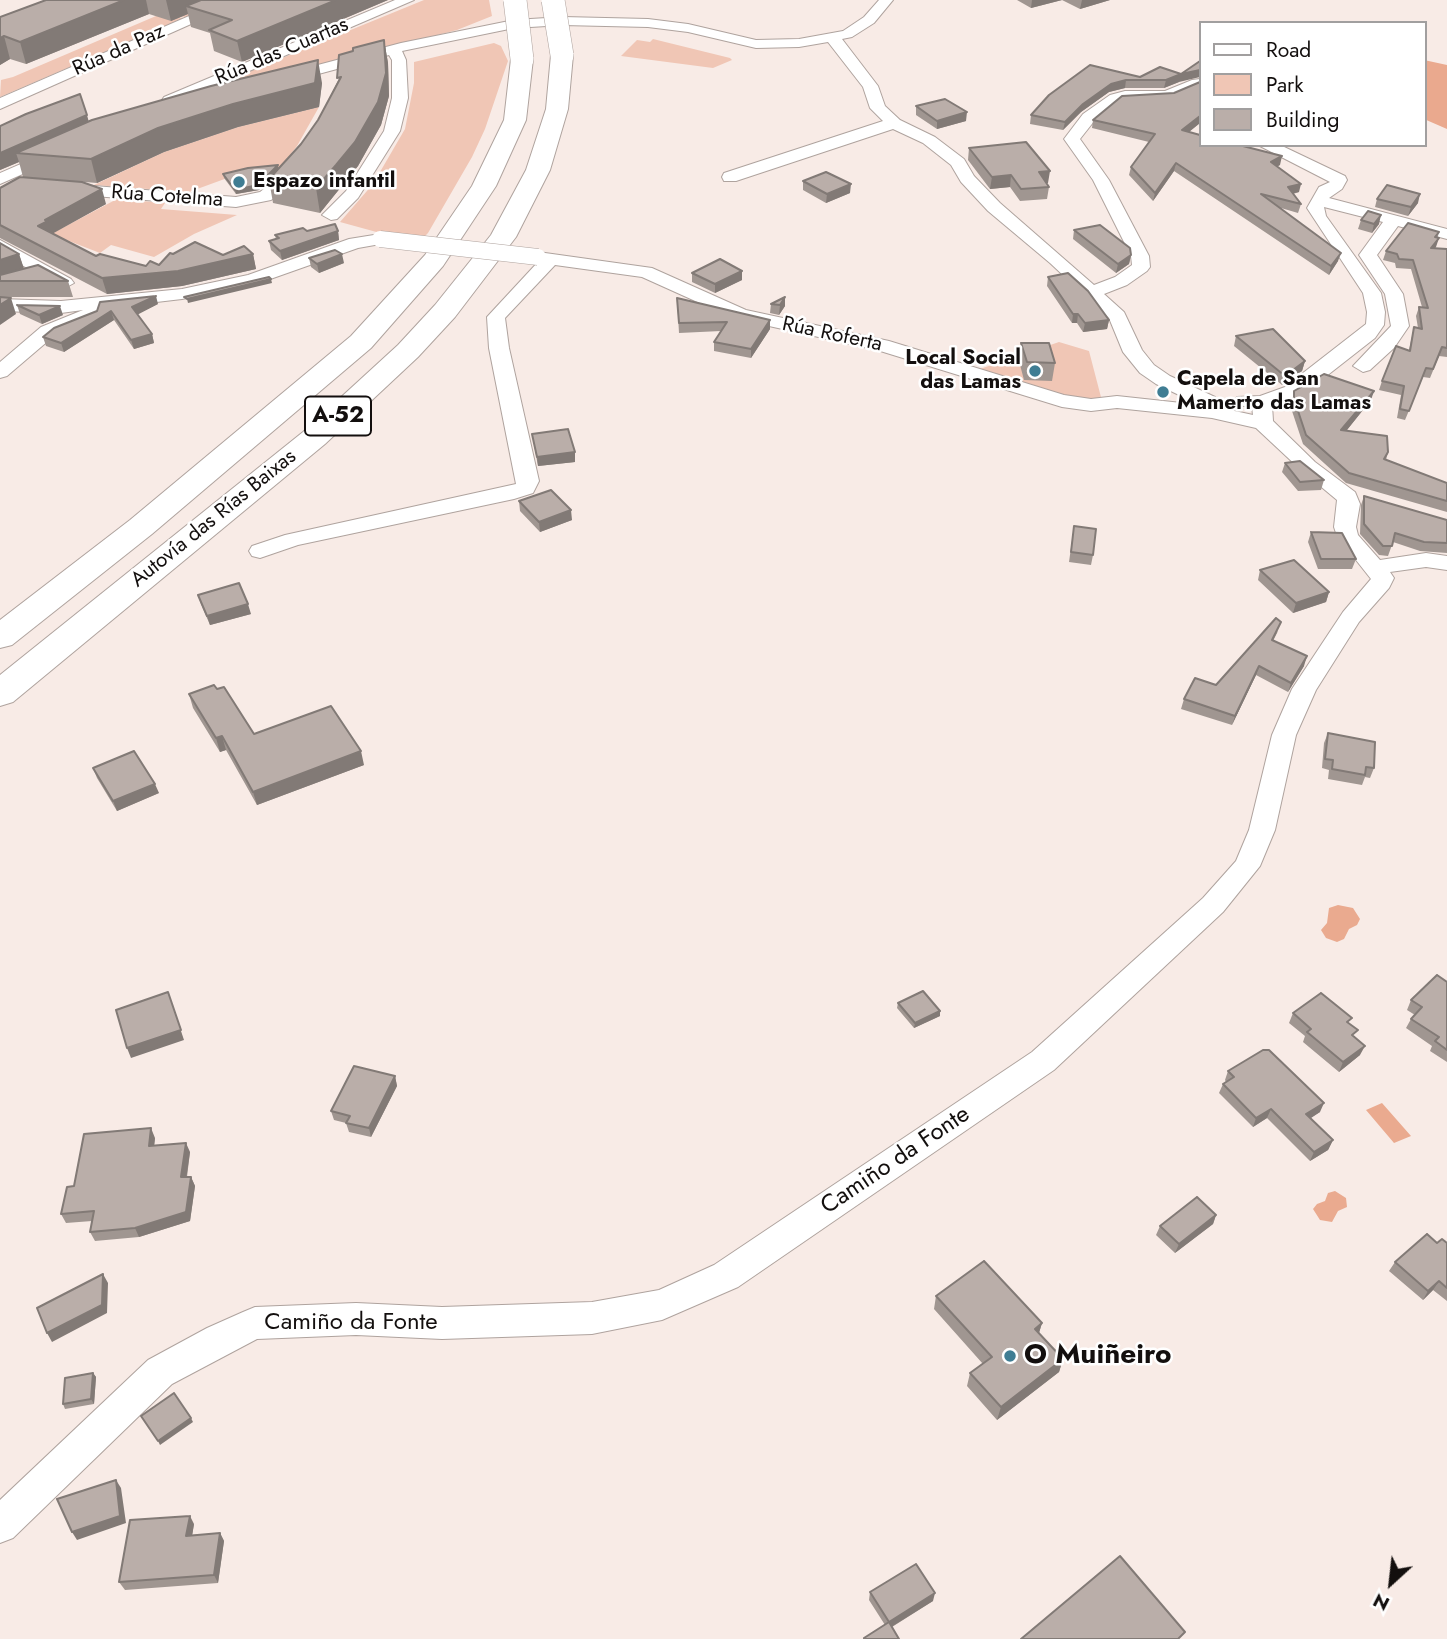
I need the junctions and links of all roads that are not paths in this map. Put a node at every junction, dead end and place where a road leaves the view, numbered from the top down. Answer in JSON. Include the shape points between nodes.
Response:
{"nodes":[{"id":1,"x":238,"y":0,"type":"edge"},
{"id":2,"x":407,"y":0,"type":"edge"},
{"id":3,"x":515,"y":0,"type":"edge"},
{"id":4,"x":553,"y":0,"type":"edge"},
{"id":5,"x":886,"y":0,"type":"edge"},
{"id":6,"x":833,"y":38,"type":"junction"},
{"id":7,"x":394,"y":49,"type":"junction"},
{"id":8,"x":264,"y":83,"type":"edge"},
{"id":9,"x":1197,"y":83,"type":"edge"},
{"id":10,"x":227,"y":93,"type":"edge"},
{"id":11,"x":0,"y":104,"type":"edge"},
{"id":12,"x":894,"y":123,"type":"junction"},
{"id":13,"x":1270,"y":147,"type":"edge"},
{"id":14,"x":64,"y":150,"type":"edge"},
{"id":15,"x":305,"y":151,"type":"edge"},
{"id":16,"x":730,"y":177,"type":"dead end"},
{"id":17,"x":0,"y":181,"type":"edge"},
{"id":18,"x":25,"y":185,"type":"edge"},
{"id":19,"x":50,"y":187,"type":"edge"},
{"id":20,"x":1318,"y":200,"type":"junction"},
{"id":21,"x":331,"y":215,"type":"dead end"},
{"id":22,"x":1394,"y":220,"type":"junction"},
{"id":23,"x":1447,"y":234,"type":"edge"},
{"id":24,"x":380,"y":239,"type":"joint"},
{"id":25,"x":0,"y":246,"type":"edge"},
{"id":26,"x":545,"y":258,"type":"junction"},
{"id":27,"x":46,"y":271,"type":"junction"},
{"id":28,"x":19,"y":281,"type":"edge"},
{"id":29,"x":1093,"y":292,"type":"junction"},
{"id":30,"x":162,"y":297,"type":"junction"},
{"id":31,"x":101,"y":300,"type":"junction"},
{"id":32,"x":0,"y":305,"type":"edge"},
{"id":33,"x":1133,"y":352,"type":"junction"},
{"id":34,"x":1363,"y":366,"type":"dead end"},
{"id":35,"x":0,"y":372,"type":"edge"},
{"id":36,"x":1308,"y":381,"type":"joint"},
{"id":37,"x":1117,"y":402,"type":"junction"},
{"id":38,"x":1210,"y":406,"type":"junction"},
{"id":39,"x":1262,"y":412,"type":"junction"},
{"id":40,"x":260,"y":551,"type":"dead end"},
{"id":41,"x":1447,"y":563,"type":"edge"},
{"id":42,"x":1376,"y":567,"type":"junction"},
{"id":43,"x":0,"y":638,"type":"edge"},
{"id":44,"x":0,"y":694,"type":"edge"},
{"id":45,"x":0,"y":1525,"type":"edge"}],
"edges":[{"from":1,"to":11,"type":"street","name":"Rúa da Paz"},
{"from":2,"to":10,"type":"street","name":"Rúa das Cuartas","via":[[192,89],[169,100],[158,112]]},
{"from":3,"to":43,"type":"highway","name":"Autovía das Rías Baixas","number":"A-52","bridge":true,"via":[[522,59],[515,120],[484,186],[434,260],[360,342],[141,527]]},
{"from":4,"to":44,"type":"highway","name":"Autovía das Rías Baixas","number":"A-52","bridge":true,"via":[[562,55],[557,109],[538,170],[503,237],[445,311],[314,438]]},
{"from":5,"to":6,"type":"street","via":[[869,20]]},
{"from":6,"to":7,"type":"street","via":[[756,44],[688,28],[563,21],[514,24]]},
{"from":6,"to":12,"type":"street","via":[[870,86],[878,108]]},
{"from":7,"to":8,"type":"street","via":[[333,71]]},
{"from":7,"to":21,"type":"street","via":[[399,60],[400,98],[392,131],[352,194]]},
{"from":9,"to":29,"type":"street","via":[[1167,96],[1115,98],[1089,117],[1072,139],[1101,180],[1140,256],[1141,267]]},
{"from":12,"to":16,"type":"street"},
{"from":12,"to":29,"type":"street","via":[[929,140],[958,162],[994,207]]},
{"from":13,"to":20,"type":"street","via":[[1339,180]]},
{"from":14,"to":17,"type":"street"},
{"from":15,"to":19,"type":"street","name":"Rúa Cotelma","via":[[275,189],[251,201]]},
{"from":17,"to":18,"type":"street"},
{"from":20,"to":22,"type":"street"},
{"from":20,"to":36,"type":"street","via":[[1318,216],[1372,293],[1376,312],[1375,325],[1368,334]]},
{"from":22,"to":23,"type":"street"},
{"from":22,"to":34,"type":"street","via":[[1368,255],[1394,294],[1400,326]]},
{"from":24,"to":26,"type":"street","bridge":true},
{"from":24,"to":30,"type":"street","via":[[355,243],[253,279]]},
{"from":25,"to":27,"type":"street"},
{"from":26,"to":37,"type":"street","name":"Rúa Roferta","via":[[646,272],[740,314],[882,345],[1062,401]]},
{"from":26,"to":40,"type":"street","via":[[496,317],[528,481],[525,488]]},
{"from":27,"to":28,"type":"street"},
{"from":27,"to":31,"type":"street"},
{"from":29,"to":33,"type":"street","via":[[1117,316]]},
{"from":30,"to":31,"type":"street"},
{"from":30,"to":35,"type":"street","via":[[117,304],[58,325]]},
{"from":31,"to":32,"type":"street","via":[[61,307]]},
{"from":33,"to":37,"type":"street","via":[[1136,372]]},
{"from":33,"to":38,"type":"street","via":[[1147,369]]},
{"from":36,"to":39,"type":"street"},
{"from":37,"to":38,"type":"street","name":"Rúa Roferta"},
{"from":38,"to":39,"type":"street"},
{"from":39,"to":42,"type":"street","via":[[1308,466],[1352,494],[1347,497],[1345,527]]},
{"from":41,"to":42,"type":"street","via":[[1426,560]]},
{"from":42,"to":45,"type":"street","name":"Camiño da Fonte","via":[[1383,578],[1378,588],[1351,617],[1304,689],[1284,735],[1262,830],[1247,866],[1213,905],[1043,1060],[726,1276],[662,1305],[592,1318],[255,1323],[160,1372]]}]}
